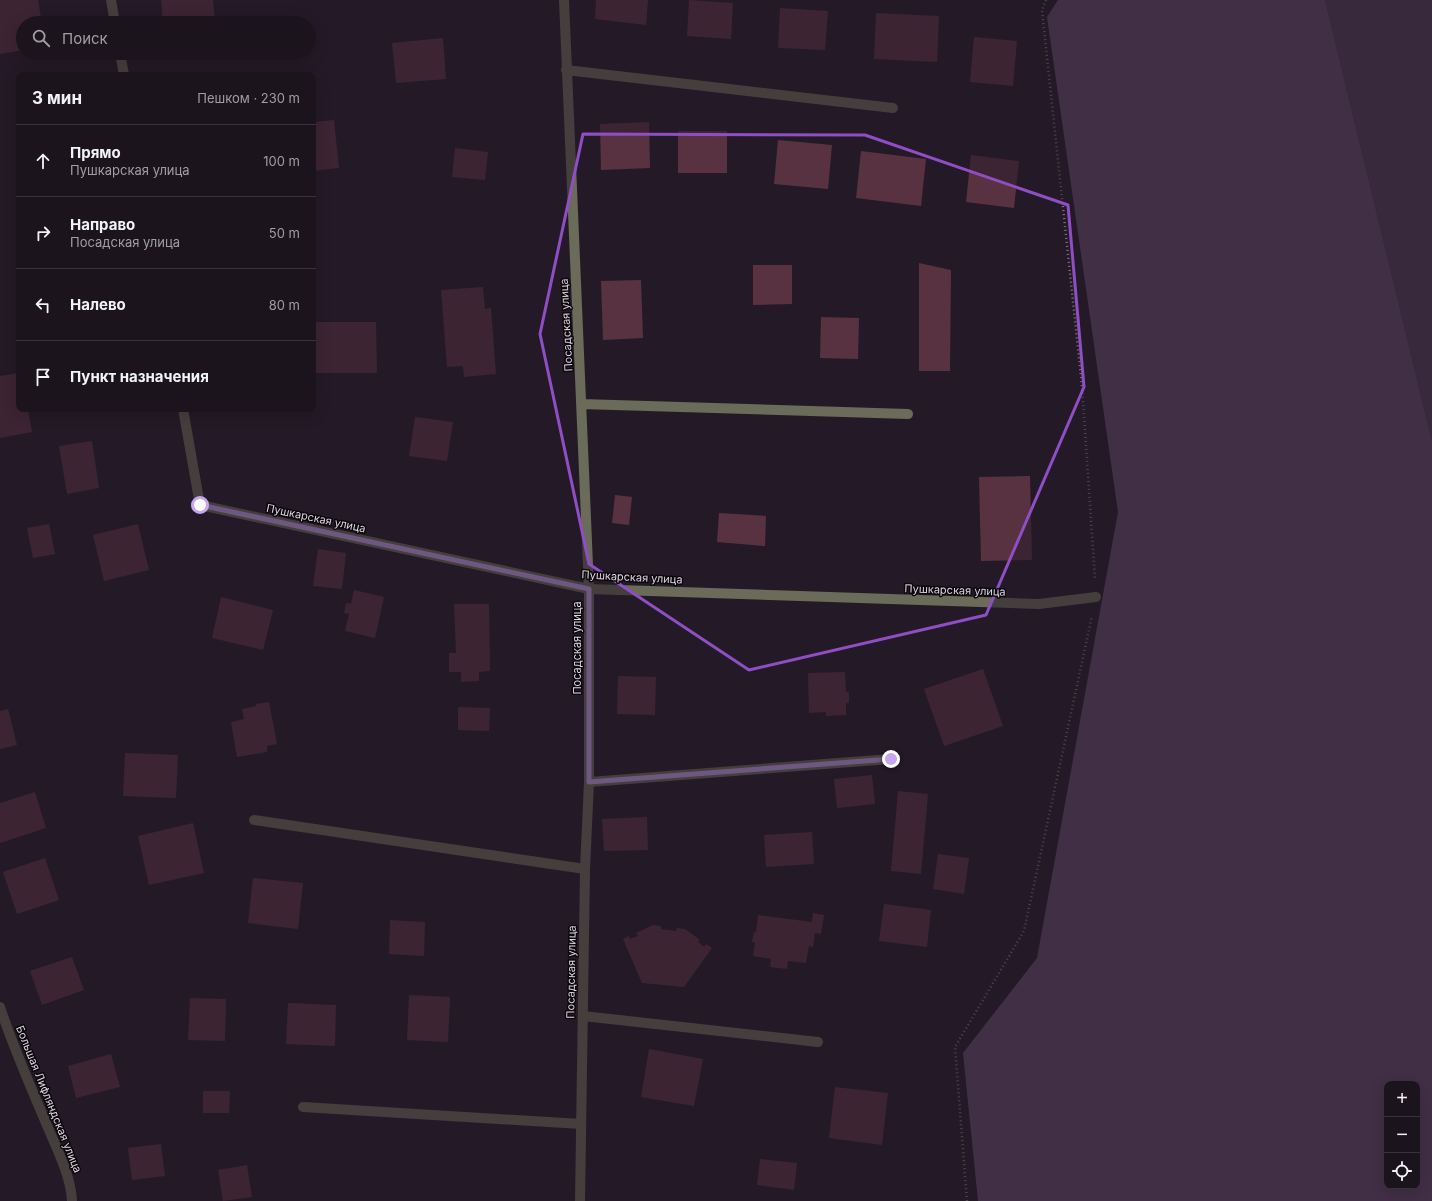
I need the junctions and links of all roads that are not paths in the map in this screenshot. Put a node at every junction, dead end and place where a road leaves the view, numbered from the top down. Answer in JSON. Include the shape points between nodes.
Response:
{"nodes":[{"id":1,"x":111,"y":0,"type":"edge"},
{"id":2,"x":564,"y":0,"type":"edge"},
{"id":3,"x":114,"y":16,"type":"edge"},
{"id":4,"x":121,"y":60,"type":"edge"},
{"id":5,"x":566,"y":70,"type":"junction"},
{"id":6,"x":123,"y":72,"type":"edge"},
{"id":7,"x":893,"y":108,"type":"dead end"},
{"id":8,"x":581,"y":404,"type":"junction"},
{"id":9,"x":184,"y":412,"type":"edge"},
{"id":10,"x":908,"y":414,"type":"dead end"},
{"id":11,"x":589,"y":589,"type":"junction"},
{"id":12,"x":1096,"y":597,"type":"dead end"},
{"id":13,"x":891,"y":759,"type":"dead end"},
{"id":14,"x":589,"y":782,"type":"junction"},
{"id":15,"x":254,"y":820,"type":"dead end"},
{"id":16,"x":585,"y":869,"type":"junction"},
{"id":17,"x":0,"y":1007,"type":"edge"},
{"id":18,"x":583,"y":1016,"type":"junction"},
{"id":19,"x":818,"y":1042,"type":"dead end"},
{"id":20,"x":302,"y":1107,"type":"dead end"},
{"id":21,"x":581,"y":1124,"type":"junction"},
{"id":22,"x":72,"y":1201,"type":"edge"},
{"id":23,"x":580,"y":1201,"type":"edge"}],
"edges":[{"from":1,"to":3,"type":"street"},
{"from":2,"to":5,"type":"street","name":"Посадская улица"},
{"from":4,"to":6,"type":"street"},
{"from":5,"to":7,"type":"street"},
{"from":5,"to":8,"type":"street","name":"Посадская улица"},
{"from":8,"to":10,"type":"street"},
{"from":8,"to":11,"type":"street","name":"Посадская улица"},
{"from":9,"to":11,"type":"street","name":"Пушкарская улица","via":[[200,505]]},
{"from":11,"to":12,"type":"street","name":"Пушкарская улица","via":[[1039,604]]},
{"from":11,"to":14,"type":"street","name":"Посадская улица"},
{"from":13,"to":14,"type":"street"},
{"from":14,"to":16,"type":"street","name":"Посадская улица"},
{"from":15,"to":16,"type":"street"},
{"from":16,"to":18,"type":"street","name":"Посадская улица"},
{"from":17,"to":22,"type":"street","name":"Большая Лифляндская улица","via":[[11,1041],[72,1190]]},
{"from":18,"to":19,"type":"street"},
{"from":18,"to":21,"type":"street","name":"Посадская улица"},
{"from":20,"to":21,"type":"street"},
{"from":21,"to":23,"type":"street","name":"Посадская улица"}]}
